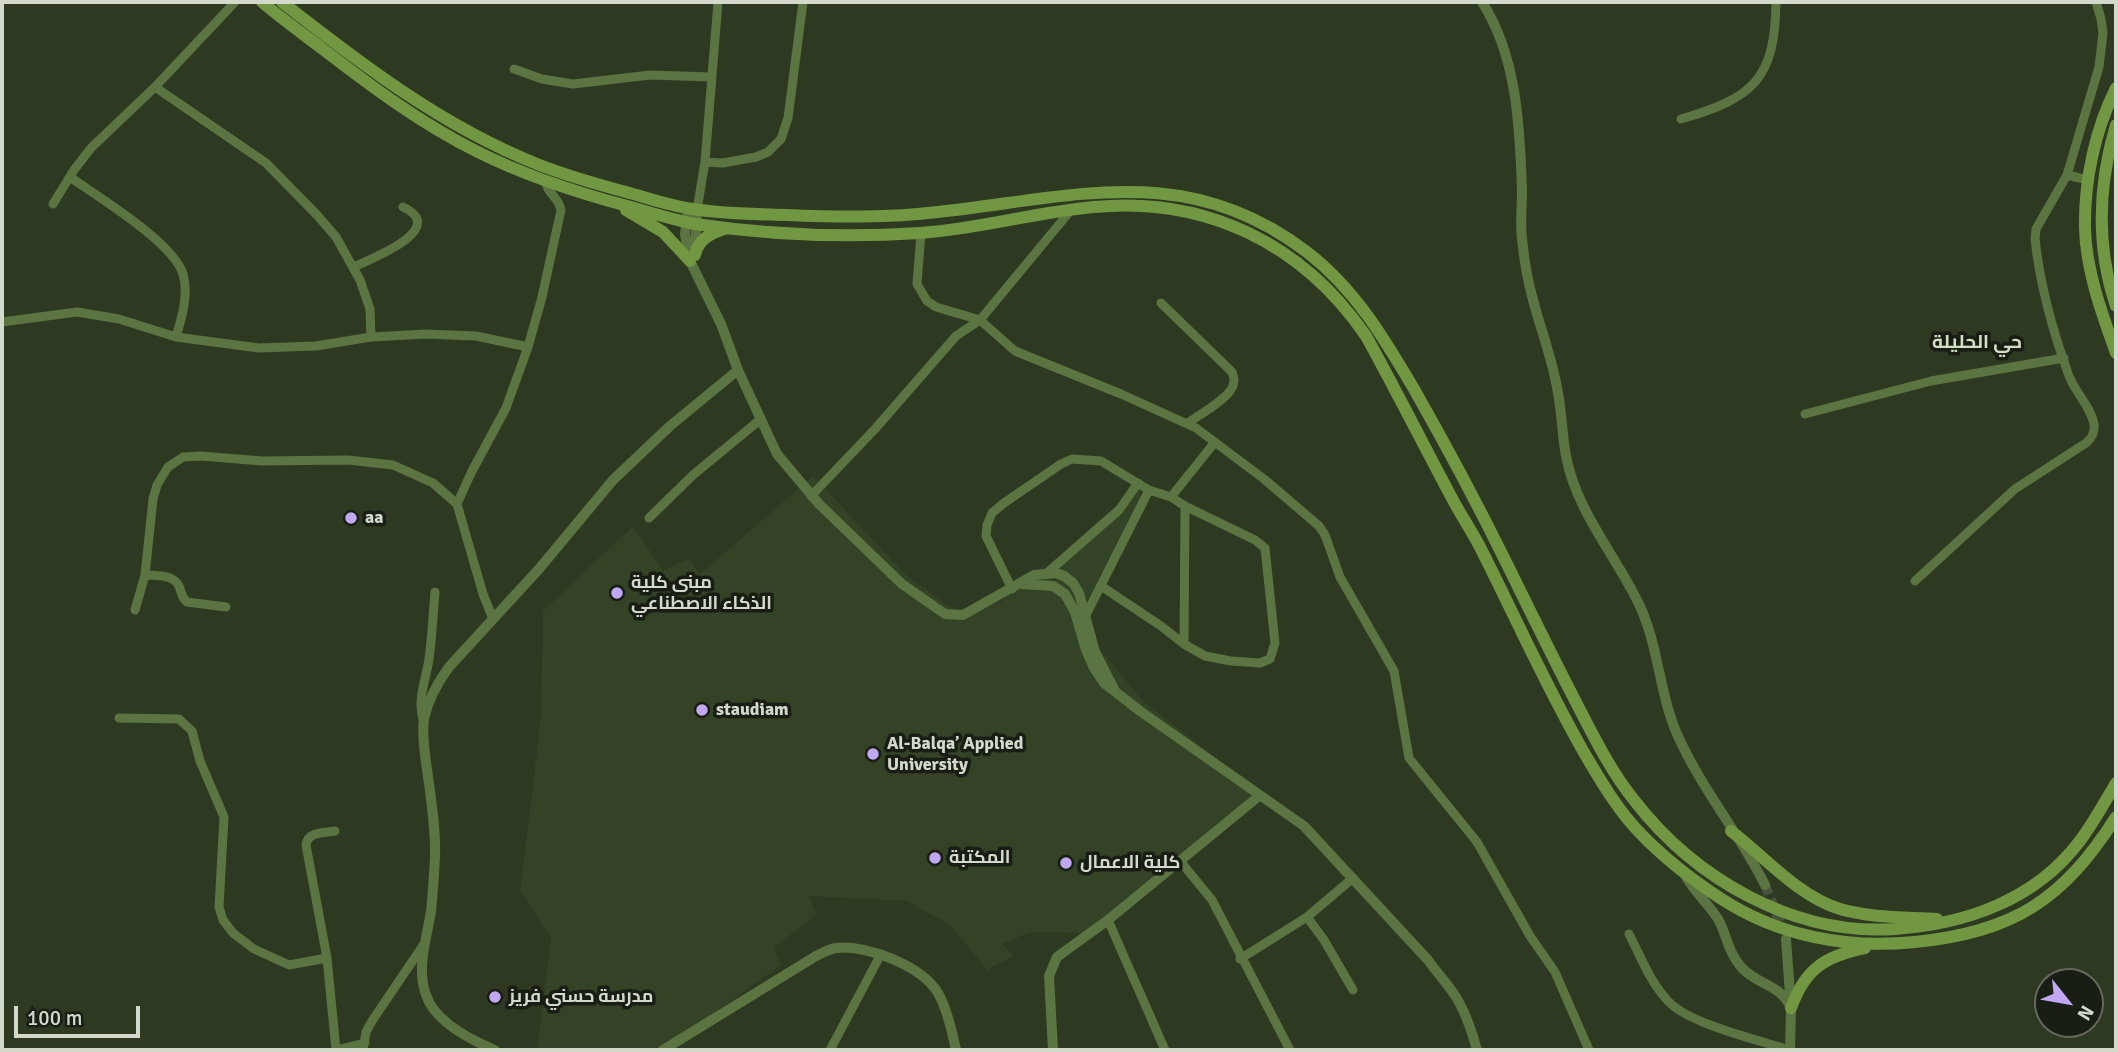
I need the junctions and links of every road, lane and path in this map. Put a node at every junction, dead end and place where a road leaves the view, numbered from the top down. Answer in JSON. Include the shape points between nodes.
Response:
{"nodes":[{"id":1,"x":235,"y":2,"type":"edge"},
{"id":2,"x":262,"y":2,"type":"edge"},
{"id":3,"x":282,"y":2,"type":"edge"},
{"id":4,"x":718,"y":2,"type":"edge"},
{"id":5,"x":803,"y":2,"type":"edge"},
{"id":6,"x":1482,"y":2,"type":"edge"},
{"id":7,"x":1776,"y":2,"type":"edge"},
{"id":8,"x":2096,"y":2,"type":"edge"},
{"id":9,"x":514,"y":69,"type":"dead end"},
{"id":10,"x":711,"y":77,"type":"junction"},
{"id":11,"x":155,"y":87,"type":"junction"},
{"id":12,"x":2116,"y":88,"type":"edge"},
{"id":13,"x":1681,"y":119,"type":"dead end"},
{"id":14,"x":2116,"y":125,"type":"edge"},
{"id":15,"x":705,"y":162,"type":"junction"},
{"id":16,"x":2067,"y":175,"type":"junction"},
{"id":17,"x":70,"y":177,"type":"junction"},
{"id":18,"x":2088,"y":180,"type":"junction"},
{"id":19,"x":546,"y":181,"type":"junction"},
{"id":20,"x":611,"y":202,"type":"junction"},
{"id":21,"x":53,"y":204,"type":"dead end"},
{"id":22,"x":402,"y":207,"type":"dead end"},
{"id":23,"x":1071,"y":210,"type":"junction"},
{"id":24,"x":692,"y":216,"type":"junction"},
{"id":25,"x":729,"y":228,"type":"junction"},
{"id":26,"x":921,"y":233,"type":"junction"},
{"id":27,"x":692,"y":258,"type":"junction"},
{"id":28,"x":354,"y":267,"type":"junction"},
{"id":29,"x":1161,"y":303,"type":"dead end"},
{"id":30,"x":2116,"y":306,"type":"edge"},
{"id":31,"x":980,"y":320,"type":"junction"},
{"id":32,"x":2,"y":322,"type":"edge"},
{"id":33,"x":176,"y":337,"type":"junction"},
{"id":34,"x":370,"y":337,"type":"junction"},
{"id":35,"x":528,"y":347,"type":"junction"},
{"id":36,"x":2116,"y":353,"type":"edge"},
{"id":37,"x":2064,"y":358,"type":"junction"},
{"id":38,"x":738,"y":370,"type":"junction"},
{"id":39,"x":1805,"y":414,"type":"dead end"},
{"id":40,"x":761,"y":419,"type":"junction"},
{"id":41,"x":1188,"y":423,"type":"junction"},
{"id":42,"x":1215,"y":442,"type":"junction"},
{"id":43,"x":1138,"y":483,"type":"junction"},
{"id":44,"x":1149,"y":490,"type":"junction"},
{"id":45,"x":811,"y":496,"type":"junction"},
{"id":46,"x":1171,"y":497,"type":"junction"},
{"id":47,"x":457,"y":504,"type":"junction"},
{"id":48,"x":1185,"y":506,"type":"junction"},
{"id":49,"x":649,"y":518,"type":"dead end"},
{"id":50,"x":1495,"y":539,"type":"junction"},
{"id":51,"x":1480,"y":547,"type":"junction"},
{"id":52,"x":1047,"y":573,"type":"junction"},
{"id":53,"x":145,"y":575,"type":"junction"},
{"id":54,"x":1915,"y":581,"type":"dead end"},
{"id":55,"x":1101,"y":586,"type":"junction"},
{"id":56,"x":1017,"y":587,"type":"junction"},
{"id":57,"x":435,"y":592,"type":"dead end"},
{"id":58,"x":226,"y":607,"type":"dead end"},
{"id":59,"x":135,"y":610,"type":"dead end"},
{"id":60,"x":1086,"y":615,"type":"junction"},
{"id":61,"x":493,"y":619,"type":"junction"},
{"id":62,"x":1184,"y":644,"type":"junction"},
{"id":63,"x":1114,"y":689,"type":"junction"},
{"id":64,"x":119,"y":718,"type":"dead end"},
{"id":65,"x":424,"y":721,"type":"junction"},
{"id":66,"x":2116,"y":783,"type":"edge"},
{"id":67,"x":1259,"y":796,"type":"junction"},
{"id":68,"x":2116,"y":817,"type":"edge"},
{"id":69,"x":335,"y":831,"type":"dead end"},
{"id":70,"x":1731,"y":831,"type":"junction"},
{"id":71,"x":1181,"y":862,"type":"junction"},
{"id":72,"x":1685,"y":875,"type":"junction"},
{"id":73,"x":1353,"y":878,"type":"junction"},
{"id":74,"x":1765,"y":885,"type":"tunnel mouth"},
{"id":75,"x":1737,"y":909,"type":"junction"},
{"id":76,"x":1307,"y":917,"type":"junction"},
{"id":77,"x":1955,"y":919,"type":"junction"},
{"id":78,"x":1108,"y":920,"type":"junction"},
{"id":79,"x":1723,"y":930,"type":"junction"},
{"id":80,"x":1629,"y":934,"type":"dead end"},
{"id":81,"x":1786,"y":939,"type":"tunnel mouth"},
{"id":82,"x":424,"y":944,"type":"junction"},
{"id":83,"x":1894,"y":944,"type":"junction"},
{"id":84,"x":881,"y":954,"type":"junction"},
{"id":85,"x":327,"y":958,"type":"junction"},
{"id":86,"x":1240,"y":958,"type":"junction"},
{"id":87,"x":1794,"y":981,"type":"junction"},
{"id":88,"x":1773,"y":986,"type":"junction"},
{"id":89,"x":1353,"y":990,"type":"dead end"},
{"id":90,"x":1791,"y":1008,"type":"junction"},
{"id":91,"x":364,"y":1047,"type":"edge"},
{"id":92,"x":953,"y":1049,"type":"edge"},
{"id":93,"x":335,"y":1050,"type":"edge"},
{"id":94,"x":495,"y":1050,"type":"edge"},
{"id":95,"x":663,"y":1050,"type":"edge"},
{"id":96,"x":830,"y":1050,"type":"edge"},
{"id":97,"x":1053,"y":1050,"type":"edge"},
{"id":98,"x":1165,"y":1050,"type":"edge"},
{"id":99,"x":1290,"y":1050,"type":"edge"},
{"id":100,"x":1478,"y":1050,"type":"edge"},
{"id":101,"x":1589,"y":1050,"type":"edge"},
{"id":102,"x":1790,"y":1050,"type":"edge"}],
"edges":[{"from":1,"to":11,"type":"street"},
{"from":2,"to":19,"type":"main road","via":[[423,121],[476,151]]},
{"from":3,"to":24,"type":"main road","via":[[351,56],[475,135],[537,164]]},
{"from":4,"to":10,"type":"street"},
{"from":5,"to":15,"type":"street","via":[[788,118],[781,139],[756,157]]},
{"from":6,"to":70,"type":"street","via":[[1503,41],[1514,92],[1521,235],[1530,292],[1558,392],[1571,475],[1648,624],[1677,733]]},
{"from":7,"to":13,"type":"street","via":[[1773,41],[1760,79],[1713,110]]},
{"from":8,"to":16,"type":"street","via":[[2102,50]]},
{"from":9,"to":10,"type":"street","via":[[573,84],[650,75]]},
{"from":10,"to":15,"type":"street"},
{"from":11,"to":17,"type":"street","via":[[99,141]]},
{"from":11,"to":28,"type":"street","via":[[266,163],[298,192],[336,237]]},
{"from":12,"to":18,"type":"main road","via":[[2100,127]]},
{"from":14,"to":30,"type":"main road","via":[[2101,201],[2102,249]]},
{"from":15,"to":24,"type":"street"},
{"from":16,"to":18,"type":"street"},
{"from":16,"to":37,"type":"street","via":[[2035,233],[2047,303]]},
{"from":17,"to":21,"type":"street"},
{"from":17,"to":33,"type":"street","via":[[175,259],[185,284]]},
{"from":18,"to":36,"type":"main road","via":[[2085,231],[2097,296]]},
{"from":19,"to":20,"type":"main road"},
{"from":19,"to":35,"type":"street","via":[[559,201],[560,215]]},
{"from":20,"to":24,"type":"main road"},
{"from":20,"to":27,"type":"main road","via":[[663,232]]},
{"from":22,"to":28,"type":"street","via":[[415,218],[413,234]]},
{"from":23,"to":26,"type":"main road"},
{"from":23,"to":31,"type":"street"},
{"from":23,"to":51,"type":"main road","via":[[1145,205],[1202,214],[1257,237],[1310,272],[1346,307],[1366,336]]},
{"from":24,"to":25,"type":"main road"},
{"from":24,"to":27,"type":"street","via":[[686,246]]},
{"from":24,"to":50,"type":"main road","via":[[888,216],[1127,191],[1165,192],[1254,219],[1324,266],[1371,317]]},
{"from":25,"to":26,"type":"main road","via":[[816,236]]},
{"from":25,"to":27,"type":"main road","via":[[704,239]]},
{"from":26,"to":31,"type":"street","via":[[917,276],[921,294],[936,307]]},
{"from":27,"to":38,"type":"street"},
{"from":28,"to":34,"type":"street","via":[[367,297]]},
{"from":29,"to":41,"type":"street","via":[[1232,372],[1234,380],[1224,397]]},
{"from":31,"to":41,"type":"street","via":[[1015,351]]},
{"from":31,"to":45,"type":"street","via":[[956,336]]},
{"from":32,"to":33,"type":"street","via":[[77,312]]},
{"from":33,"to":34,"type":"street","via":[[259,348]]},
{"from":34,"to":35,"type":"street","via":[[466,335]]},
{"from":35,"to":47,"type":"street","via":[[506,408]]},
{"from":37,"to":39,"type":"street","via":[[1921,384]]},
{"from":37,"to":54,"type":"street","via":[[2093,422],[2093,436],[2015,489]]},
{"from":38,"to":40,"type":"street"},
{"from":38,"to":61,"type":"street","via":[[613,480]]},
{"from":40,"to":45,"type":"street","via":[[777,454]]},
{"from":40,"to":49,"type":"street"},
{"from":41,"to":42,"type":"street"},
{"from":42,"to":46,"type":"street"},
{"from":42,"to":101,"type":"street","via":[[1309,516],[1325,535],[1340,578],[1394,671],[1409,758],[1477,842],[1555,972]]},
{"from":43,"to":44,"type":"street"},
{"from":43,"to":52,"type":"street","via":[[1119,510]]},
{"from":43,"to":56,"type":"street","via":[[1101,461],[1072,459],[992,513],[986,536]]},
{"from":44,"to":46,"type":"street"},
{"from":44,"to":55,"type":"street"},
{"from":45,"to":56,"type":"street","via":[[902,584],[945,614],[963,615]]},
{"from":46,"to":48,"type":"street"},
{"from":47,"to":53,"type":"street","via":[[421,475],[393,465],[183,457],[168,467],[157,485]]},
{"from":47,"to":61,"type":"street"},
{"from":48,"to":62,"type":"street"},
{"from":48,"to":62,"type":"street","via":[[1265,548],[1275,646],[1270,659],[1260,663],[1205,656]]},
{"from":50,"to":51,"type":"main road"},
{"from":50,"to":77,"type":"main road","via":[[1615,773],[1649,818],[1684,852],[1744,894],[1814,923],[1879,930]]},
{"from":51,"to":72,"type":"main road","via":[[1601,781],[1640,833]]},
{"from":52,"to":56,"type":"street","via":[[1034,575]]},
{"from":52,"to":60,"type":"street","via":[[1073,583]]},
{"from":53,"to":58,"type":"street","via":[[173,579],[187,603]]},
{"from":53,"to":59,"type":"street"},
{"from":55,"to":60,"type":"street"},
{"from":55,"to":62,"type":"street"},
{"from":56,"to":63,"type":"street","via":[[1053,586],[1065,594],[1094,668]]},
{"from":57,"to":65,"type":"street","via":[[421,696]]},
{"from":60,"to":63,"type":"street","via":[[1095,652]]},
{"from":61,"to":65,"type":"street","via":[[441,678]]},
{"from":63,"to":67,"type":"street"},
{"from":64,"to":85,"type":"street","via":[[178,719],[192,731],[225,817],[219,907],[233,933],[254,950],[289,965]]},
{"from":65,"to":82,"type":"street","via":[[435,856]]},
{"from":66,"to":77,"type":"main road","via":[[2081,840],[2042,881],[2013,899]]},
{"from":67,"to":71,"type":"street"},
{"from":67,"to":73,"type":"street","via":[[1304,826]]},
{"from":68,"to":83,"type":"main road","via":[[2070,879],[2025,912],[1951,937]]},
{"from":69,"to":85,"type":"street","via":[[311,835],[306,845]]},
{"from":70,"to":74,"type":"street"},
{"from":70,"to":77,"type":"main road","via":[[1795,884],[1839,908]]},
{"from":71,"to":78,"type":"street"},
{"from":71,"to":86,"type":"street","via":[[1212,900]]},
{"from":72,"to":75,"type":"main road"},
{"from":72,"to":79,"type":"street"},
{"from":73,"to":76,"type":"street"},
{"from":73,"to":100,"type":"street","via":[[1455,996]]},
{"from":75,"to":79,"type":"street","via":[[1727,917]]},
{"from":75,"to":83,"type":"main road","via":[[1811,937]]},
{"from":76,"to":86,"type":"street"},
{"from":76,"to":89,"type":"street"},
{"from":78,"to":97,"type":"street","via":[[1053,963],[1049,976]]},
{"from":78,"to":98,"type":"street"},
{"from":79,"to":88,"type":"street","via":[[1736,961],[1752,977]]},
{"from":80,"to":102,"type":"street","via":[[1652,979],[1676,1009]]},
{"from":81,"to":87,"type":"street"},
{"from":82,"to":91,"type":"street","via":[[372,1021]]},
{"from":82,"to":94,"type":"street","via":[[423,980],[434,1008],[458,1030]]},
{"from":83,"to":87,"type":"main road","via":[[1829,958]]},
{"from":84,"to":92,"type":"street","via":[[933,987],[941,999]]},
{"from":84,"to":95,"type":"street","via":[[849,948],[825,951]]},
{"from":84,"to":96,"type":"street"},
{"from":85,"to":93,"type":"street"},
{"from":86,"to":99,"type":"street"},
{"from":87,"to":88,"type":"street"},
{"from":87,"to":90,"type":"main road"},
{"from":88,"to":90,"type":"street"},
{"from":90,"to":102,"type":"street"},
{"from":91,"to":93,"type":"street"}]}
